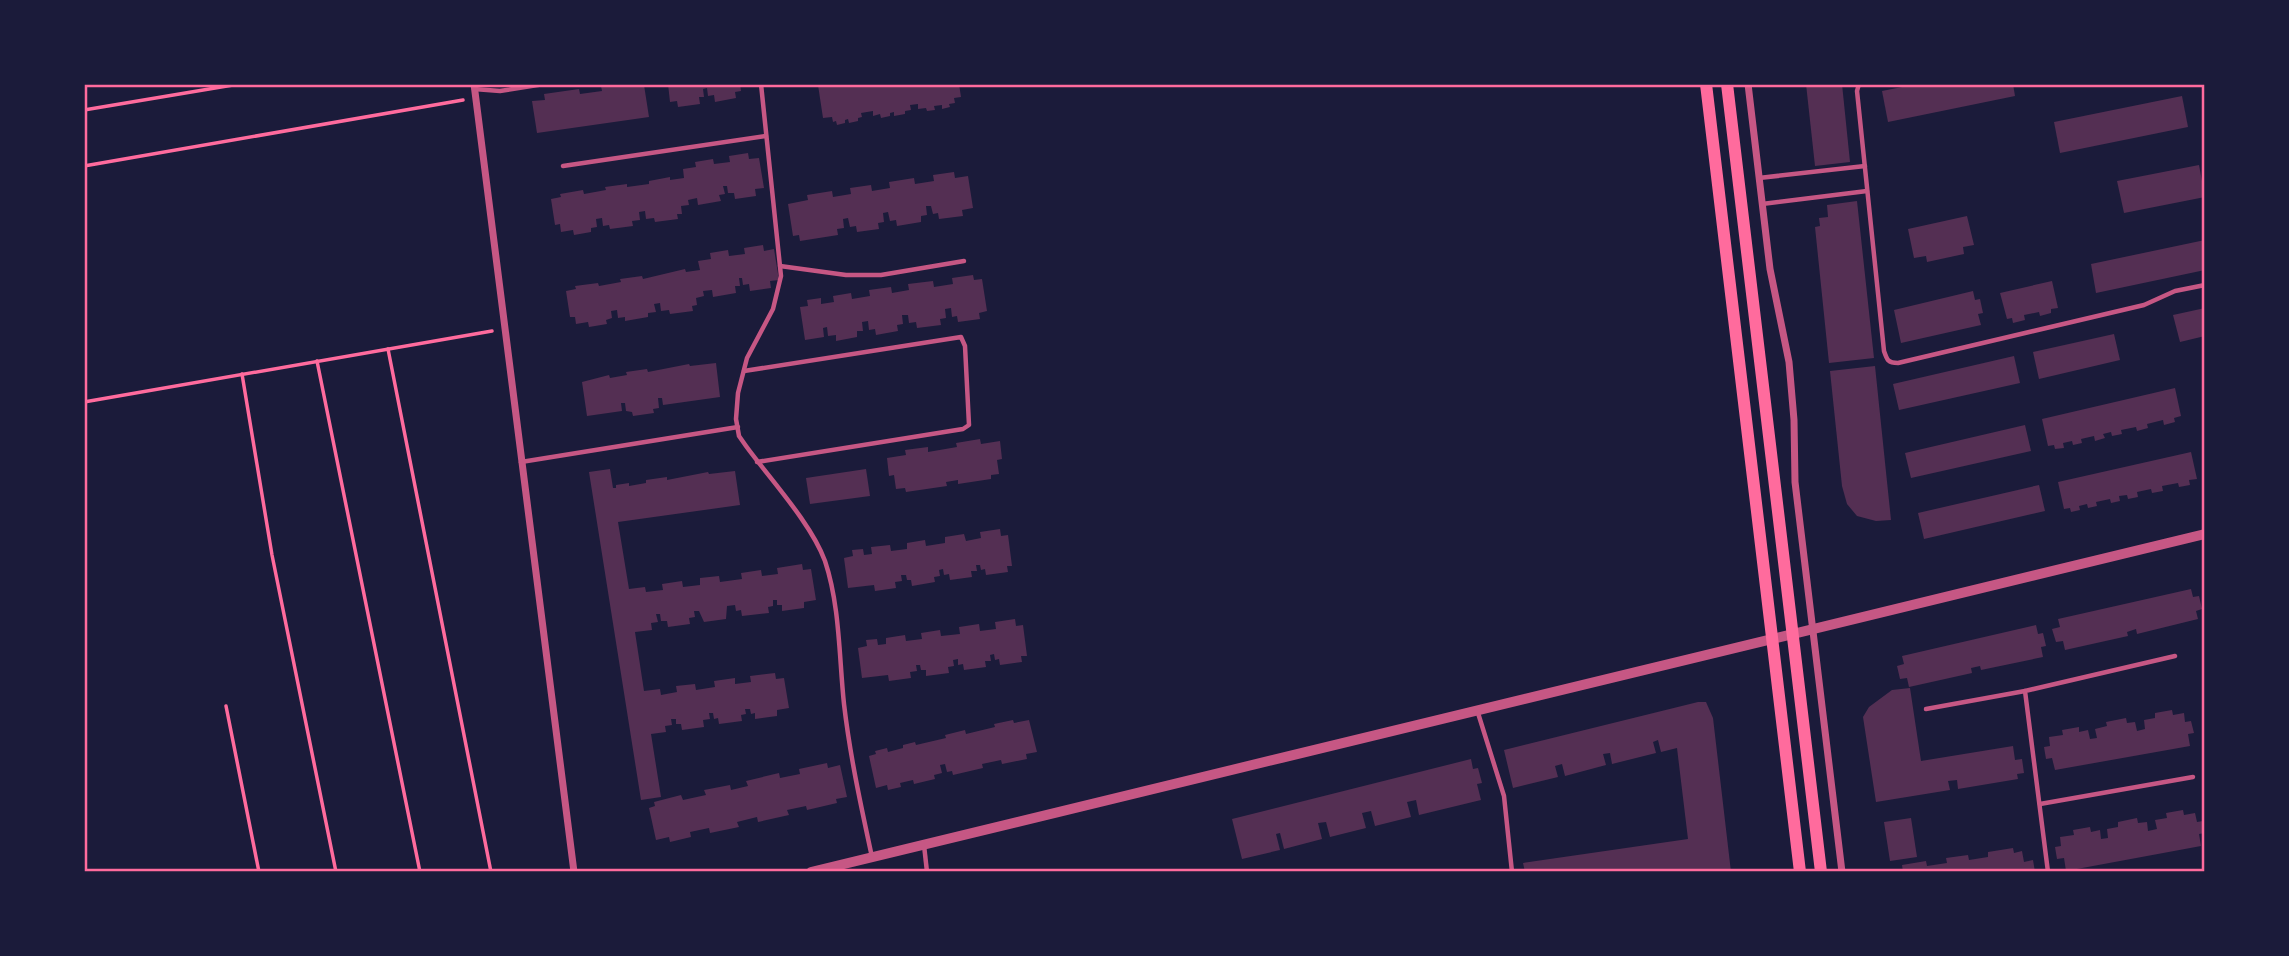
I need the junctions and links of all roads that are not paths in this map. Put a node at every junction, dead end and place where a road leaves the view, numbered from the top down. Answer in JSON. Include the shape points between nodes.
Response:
{"nodes":[{"id":1,"x":544,"y":84,"type":"edge"},
{"id":2,"x":761,"y":84,"type":"edge"},
{"id":3,"x":1706,"y":84,"type":"edge"},
{"id":4,"x":1727,"y":84,"type":"edge"},
{"id":5,"x":1748,"y":84,"type":"edge"},
{"id":6,"x":1859,"y":84,"type":"edge"},
{"id":7,"x":474,"y":90,"type":"edge"},
{"id":8,"x":766,"y":136,"type":"junction"},
{"id":9,"x":563,"y":166,"type":"dead end"},
{"id":10,"x":1865,"y":166,"type":"junction"},
{"id":11,"x":1759,"y":178,"type":"junction"},
{"id":12,"x":1867,"y":191,"type":"junction"},
{"id":13,"x":1762,"y":204,"type":"junction"},
{"id":14,"x":964,"y":261,"type":"dead end"},
{"id":15,"x":780,"y":266,"type":"junction"},
{"id":16,"x":2205,"y":285,"type":"edge"},
{"id":17,"x":743,"y":371,"type":"junction"},
{"id":18,"x":738,"y":427,"type":"junction"},
{"id":19,"x":521,"y":462,"type":"junction"},
{"id":20,"x":757,"y":462,"type":"junction"},
{"id":21,"x":2205,"y":534,"type":"edge"},
{"id":22,"x":1812,"y":630,"type":"junction"},
{"id":23,"x":1792,"y":635,"type":"junction"},
{"id":24,"x":1772,"y":639,"type":"junction"},
{"id":25,"x":2175,"y":656,"type":"dead end"},
{"id":26,"x":2025,"y":691,"type":"junction"},
{"id":27,"x":1926,"y":709,"type":"dead end"},
{"id":28,"x":1478,"y":711,"type":"junction"},
{"id":29,"x":2193,"y":777,"type":"dead end"},
{"id":30,"x":2040,"y":804,"type":"junction"},
{"id":31,"x":924,"y":845,"type":"junction"},
{"id":32,"x":873,"y":857,"type":"junction"},
{"id":33,"x":574,"y":872,"type":"edge"},
{"id":34,"x":811,"y":872,"type":"edge"},
{"id":35,"x":927,"y":872,"type":"edge"},
{"id":36,"x":1512,"y":872,"type":"edge"},
{"id":37,"x":1800,"y":872,"type":"edge"},
{"id":38,"x":1821,"y":872,"type":"edge"},
{"id":39,"x":1842,"y":872,"type":"edge"},
{"id":40,"x":2049,"y":872,"type":"edge"}],
"edges":[{"from":1,"to":7,"type":"lane"},
{"from":2,"to":8,"type":"lane"},
{"from":3,"to":24,"type":"main road"},
{"from":4,"to":23,"type":"main road"},
{"from":5,"to":11,"type":"street"},
{"from":6,"to":10,"type":"lane"},
{"from":7,"to":19,"type":"street"},
{"from":8,"to":9,"type":"lane"},
{"from":8,"to":15,"type":"lane"},
{"from":10,"to":11,"type":"lane"},
{"from":10,"to":12,"type":"lane"},
{"from":11,"to":13,"type":"street"},
{"from":12,"to":13,"type":"lane"},
{"from":12,"to":16,"type":"lane","via":[[1884,351],[1891,363],[2144,305]]},
{"from":13,"to":22,"type":"street","via":[[1789,362],[1795,482]]},
{"from":14,"to":15,"type":"lane","via":[[881,275]]},
{"from":15,"to":17,"type":"lane","via":[[779,293]]},
{"from":17,"to":18,"type":"lane"},
{"from":17,"to":20,"type":"lane","via":[[961,337],[965,346],[969,425],[962,429]]},
{"from":18,"to":19,"type":"lane"},
{"from":18,"to":20,"type":"lane"},
{"from":19,"to":33,"type":"street"},
{"from":20,"to":32,"type":"lane","via":[[814,537],[825,561],[857,791]]},
{"from":21,"to":22,"type":"street"},
{"from":22,"to":23,"type":"street"},
{"from":22,"to":39,"type":"street"},
{"from":23,"to":24,"type":"street"},
{"from":23,"to":38,"type":"main road"},
{"from":24,"to":28,"type":"street"},
{"from":24,"to":37,"type":"main road"},
{"from":25,"to":26,"type":"lane"},
{"from":26,"to":27,"type":"lane"},
{"from":26,"to":30,"type":"lane"},
{"from":28,"to":31,"type":"street"},
{"from":28,"to":36,"type":"lane","via":[[1504,796]]},
{"from":29,"to":30,"type":"lane"},
{"from":30,"to":40,"type":"lane"},
{"from":31,"to":32,"type":"street"},
{"from":31,"to":35,"type":"lane"},
{"from":32,"to":34,"type":"street"}]}
